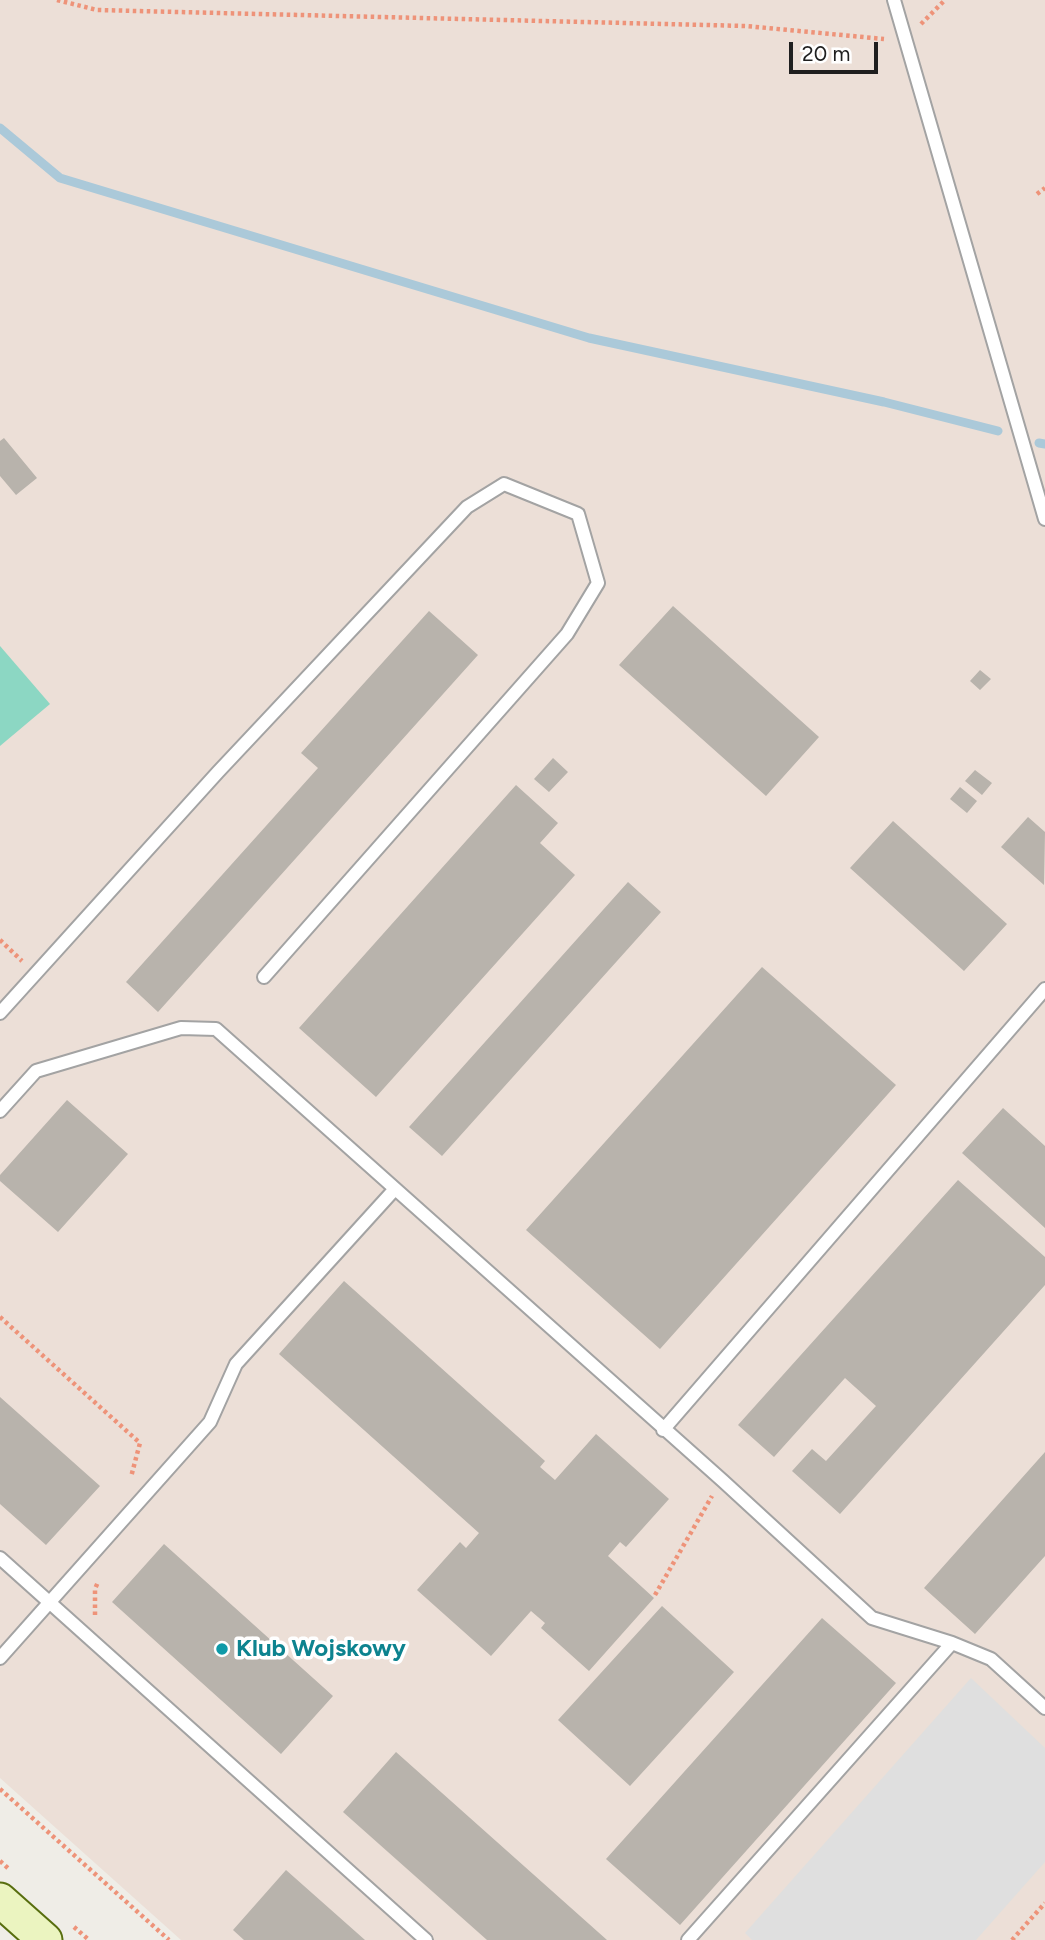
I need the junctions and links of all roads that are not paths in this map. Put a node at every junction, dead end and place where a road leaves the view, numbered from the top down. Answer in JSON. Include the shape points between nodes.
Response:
{"nodes":[{"id":1,"x":894,"y":0,"type":"edge"},
{"id":2,"x":1045,"y":519,"type":"edge"},
{"id":3,"x":264,"y":977,"type":"dead end"},
{"id":4,"x":1045,"y":989,"type":"edge"},
{"id":5,"x":0,"y":1013,"type":"edge"},
{"id":6,"x":0,"y":1111,"type":"edge"},
{"id":7,"x":394,"y":1190,"type":"junction"},
{"id":8,"x":663,"y":1430,"type":"junction"},
{"id":9,"x":0,"y":1558,"type":"edge"},
{"id":10,"x":50,"y":1603,"type":"junction"},
{"id":11,"x":952,"y":1643,"type":"junction"},
{"id":12,"x":0,"y":1658,"type":"edge"},
{"id":13,"x":1045,"y":1708,"type":"edge"},
{"id":14,"x":0,"y":1900,"type":"edge"},
{"id":15,"x":694,"y":1938,"type":"edge"},
{"id":16,"x":45,"y":1940,"type":"edge"},
{"id":17,"x":425,"y":1940,"type":"edge"}],
"edges":[{"from":1,"to":2,"type":"lane"},
{"from":3,"to":5,"type":"lane","via":[[567,634],[598,583],[578,514],[504,484],[467,507]]},
{"from":4,"to":8,"type":"lane"},
{"from":6,"to":7,"type":"lane","via":[[36,1071],[181,1028],[216,1029]]},
{"from":7,"to":8,"type":"lane"},
{"from":7,"to":10,"type":"lane","via":[[236,1364],[210,1422]]},
{"from":8,"to":11,"type":"lane","via":[[872,1618]]},
{"from":9,"to":10,"type":"lane"},
{"from":10,"to":12,"type":"lane"},
{"from":10,"to":17,"type":"lane"},
{"from":11,"to":13,"type":"lane","via":[[991,1659]]},
{"from":11,"to":15,"type":"lane"},
{"from":14,"to":16,"type":"main road"}]}
